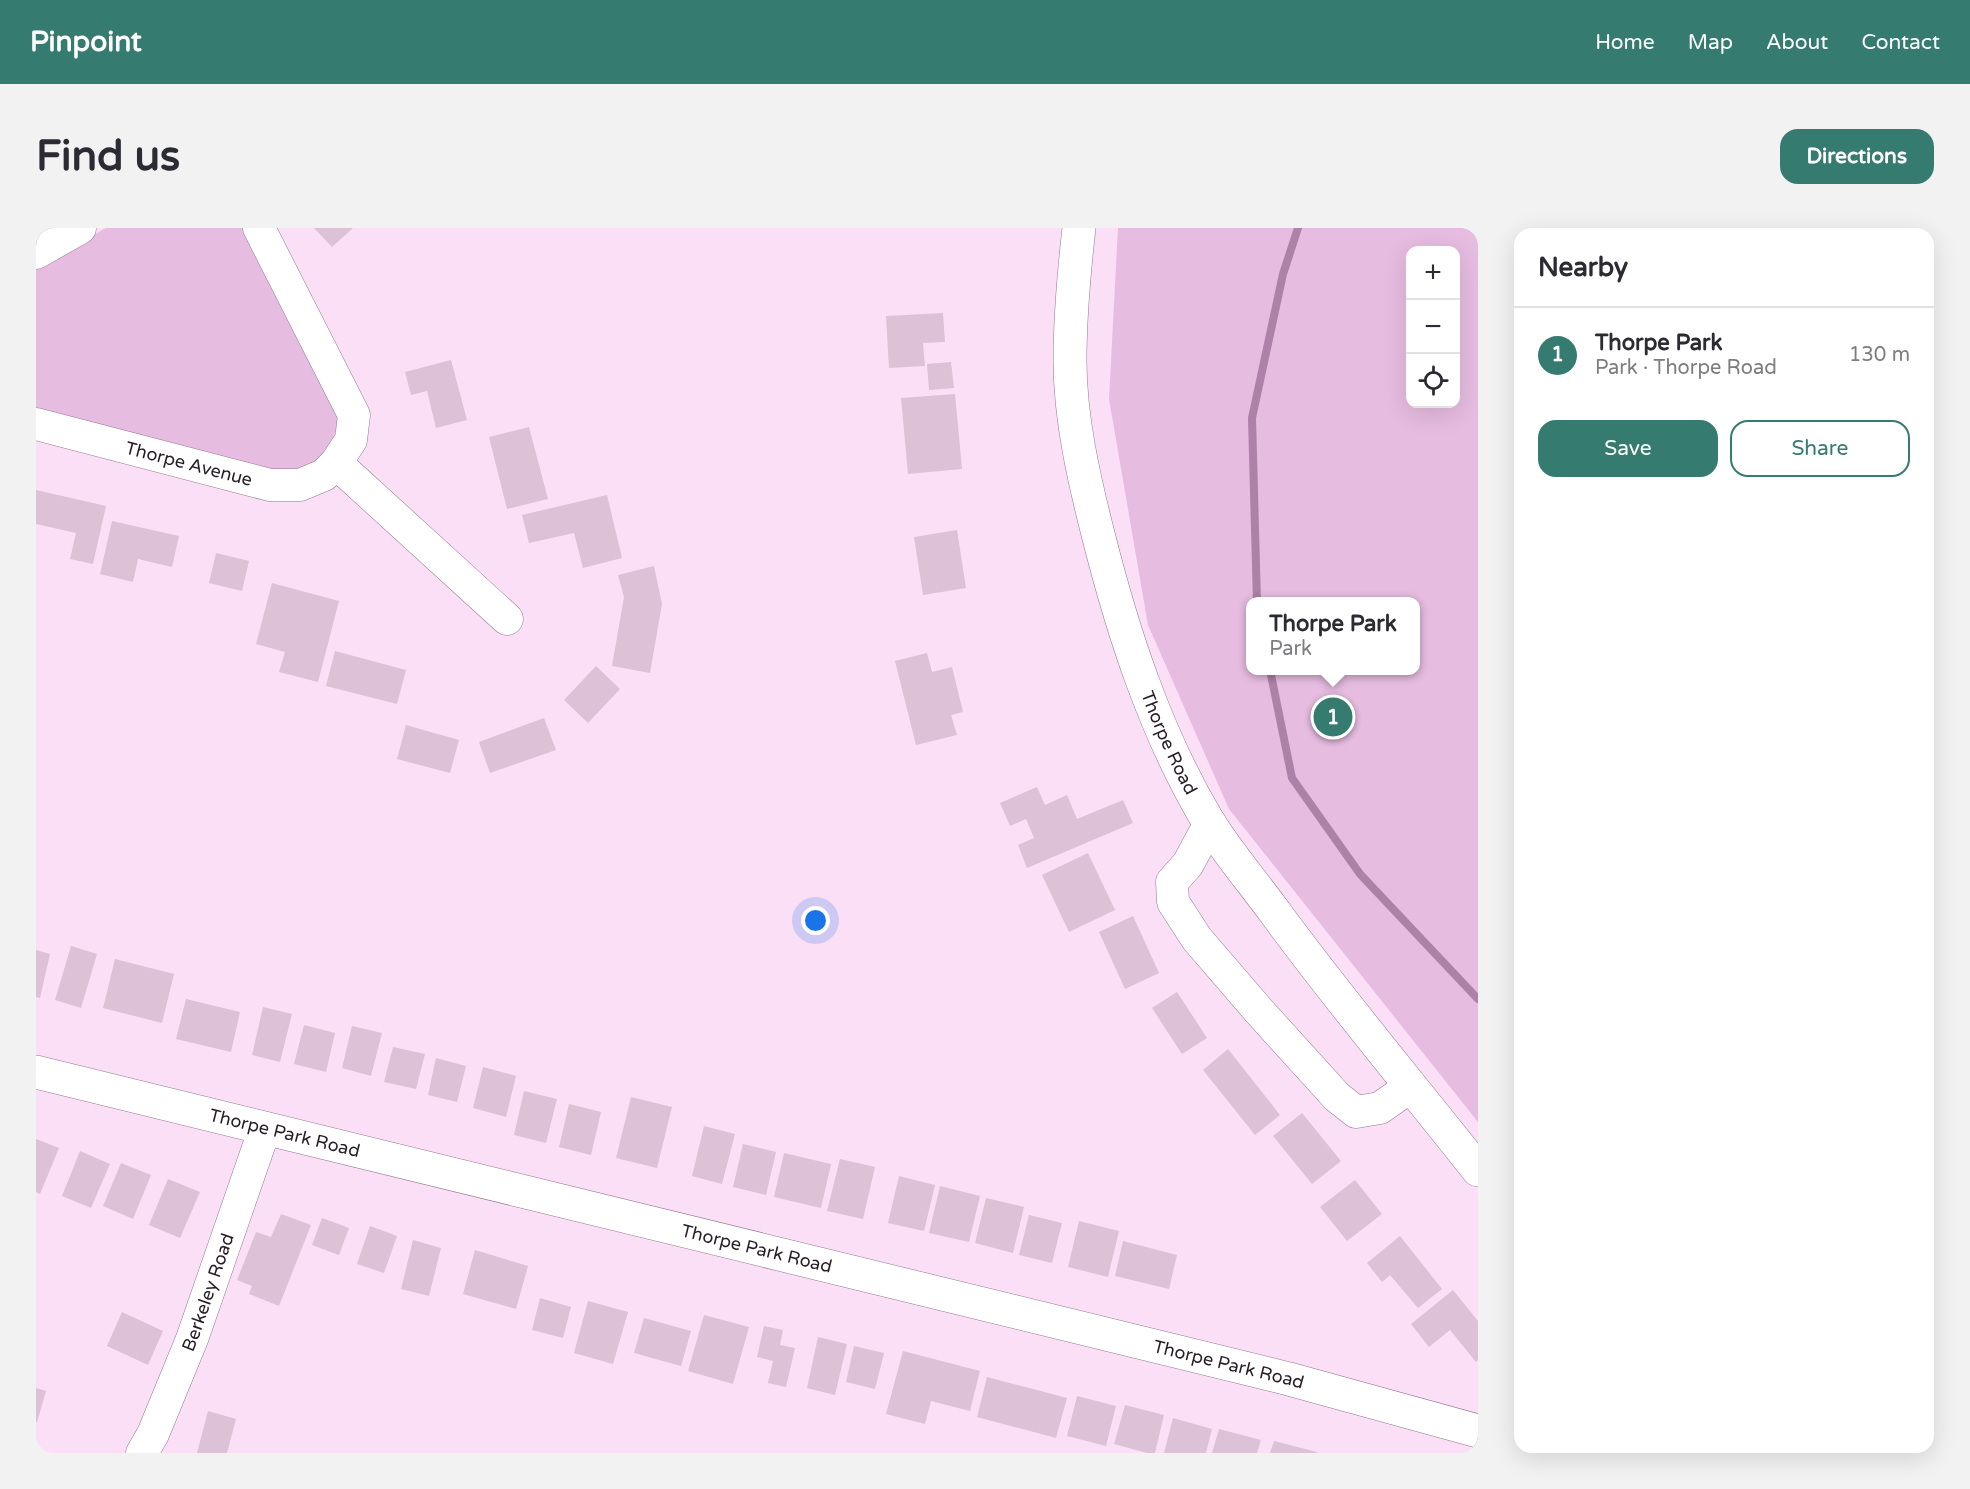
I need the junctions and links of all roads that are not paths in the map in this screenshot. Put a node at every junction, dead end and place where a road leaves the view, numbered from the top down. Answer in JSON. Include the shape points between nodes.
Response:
{"nodes":[{"id":1,"x":80,"y":228,"type":"edge"},
{"id":2,"x":259,"y":228,"type":"edge"},
{"id":3,"x":1079,"y":228,"type":"edge"},
{"id":4,"x":36,"y":253,"type":"edge"},
{"id":5,"x":36,"y":424,"type":"edge"},
{"id":6,"x":336,"y":463,"type":"junction"},
{"id":7,"x":507,"y":619,"type":"dead end"},
{"id":8,"x":1210,"y":824,"type":"junction"},
{"id":9,"x":36,"y":1072,"type":"edge"},
{"id":10,"x":1411,"y":1086,"type":"junction"},
{"id":11,"x":265,"y":1128,"type":"junction"},
{"id":12,"x":1478,"y":1170,"type":"edge"},
{"id":13,"x":1478,"y":1431,"type":"edge"},
{"id":14,"x":142,"y":1453,"type":"edge"}],
"edges":[{"from":1,"to":4,"type":"street"},
{"from":2,"to":6,"type":"street","name":"Thorpe Avenue","via":[[354,415],[351,440]]},
{"from":3,"to":8,"type":"street","name":"Thorpe Road","via":[[1070,361],[1087,490],[1136,666],[1173,753]]},
{"from":5,"to":6,"type":"street","name":"Thorpe Avenue","via":[[270,485],[300,484],[324,475]]},
{"from":6,"to":7,"type":"street"},
{"from":8,"to":10,"type":"street","name":"Thorpe Road","via":[[1311,961]]},
{"from":8,"to":10,"type":"street","via":[[1188,864],[1172,882],[1173,902],[1197,939],[1329,1088],[1356,1112],[1380,1108]]},
{"from":9,"to":11,"type":"street","name":"Thorpe Park Road"},
{"from":10,"to":12,"type":"street","name":"Thorpe Road"},
{"from":11,"to":13,"type":"street","name":"Thorpe Park Road","via":[[1289,1379]]},
{"from":11,"to":14,"type":"street","name":"Berkeley Road","via":[[192,1339]]}]}
